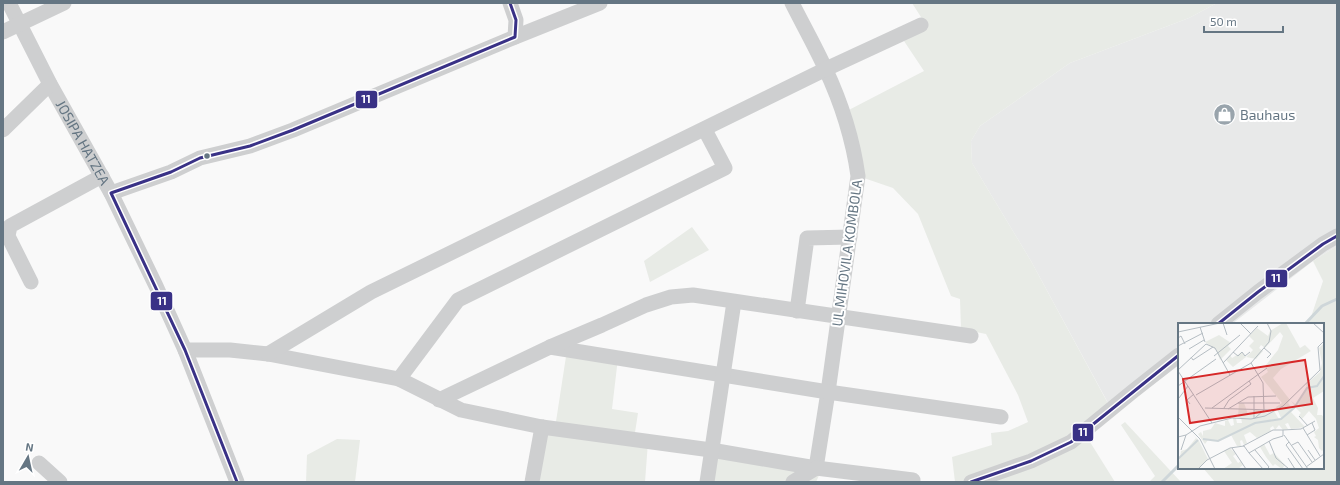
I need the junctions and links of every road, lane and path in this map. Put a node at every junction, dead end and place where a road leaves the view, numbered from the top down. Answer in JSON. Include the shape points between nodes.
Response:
{"nodes":[{"id":1,"x":9,"y":3,"type":"edge"},
{"id":2,"x":64,"y":3,"type":"edge"},
{"id":3,"x":510,"y":3,"type":"edge"},
{"id":4,"x":600,"y":3,"type":"edge"},
{"id":5,"x":792,"y":3,"type":"edge"},
{"id":6,"x":19,"y":24,"type":"junction"},
{"id":7,"x":921,"y":25,"type":"dead end"},
{"id":8,"x":3,"y":32,"type":"edge"},
{"id":9,"x":514,"y":37,"type":"junction"},
{"id":10,"x":826,"y":69,"type":"junction"},
{"id":11,"x":50,"y":84,"type":"junction"},
{"id":12,"x":3,"y":130,"type":"edge"},
{"id":13,"x":705,"y":130,"type":"junction"},
{"id":14,"x":102,"y":176,"type":"junction"},
{"id":15,"x":111,"y":193,"type":"junction"},
{"id":16,"x":1337,"y":236,"type":"edge"},
{"id":17,"x":850,"y":237,"type":"junction"},
{"id":18,"x":30,"y":282,"type":"dead end"},
{"id":19,"x":734,"y":302,"type":"junction"},
{"id":20,"x":797,"y":311,"type":"junction"},
{"id":21,"x":838,"y":317,"type":"junction"},
{"id":22,"x":1219,"y":323,"type":"edge"},
{"id":23,"x":971,"y":336,"type":"dead end"},
{"id":24,"x":550,"y":347,"type":"junction"},
{"id":25,"x":185,"y":350,"type":"junction"},
{"id":26,"x":268,"y":354,"type":"junction"},
{"id":27,"x":1178,"y":356,"type":"edge"},
{"id":28,"x":723,"y":375,"type":"junction"},
{"id":29,"x":399,"y":379,"type":"junction"},
{"id":30,"x":828,"y":392,"type":"junction"},
{"id":31,"x":439,"y":400,"type":"junction"},
{"id":32,"x":1002,"y":417,"type":"dead end"},
{"id":33,"x":542,"y":427,"type":"junction"},
{"id":34,"x":711,"y":450,"type":"junction"},
{"id":35,"x":40,"y":463,"type":"dead end"},
{"id":36,"x":816,"y":468,"type":"junction"},
{"id":37,"x":913,"y":480,"type":"dead end"},
{"id":38,"x":60,"y":482,"type":"edge"},
{"id":39,"x":237,"y":482,"type":"edge"},
{"id":40,"x":532,"y":482,"type":"edge"},
{"id":41,"x":707,"y":482,"type":"edge"},
{"id":42,"x":793,"y":482,"type":"edge"},
{"id":43,"x":971,"y":482,"type":"edge"}],
"edges":[{"from":1,"to":6,"type":"street","name":"JOSIPA HATZEA"},
{"from":2,"to":6,"type":"street"},
{"from":3,"to":9,"type":"street","via":[[516,20]]},
{"from":4,"to":9,"type":"street"},
{"from":5,"to":10,"type":"street","name":"UL MIHOVILA KOMBOLA"},
{"from":6,"to":8,"type":"street"},
{"from":6,"to":11,"type":"street","name":"JOSIPA HATZEA"},
{"from":7,"to":10,"type":"street"},
{"from":9,"to":15,"type":"street","via":[[294,130],[250,146],[200,158],[171,172]]},
{"from":10,"to":13,"type":"street"},
{"from":10,"to":17,"type":"street","name":"UL MIHOVILA KOMBOLA","via":[[855,153],[858,176]]},
{"from":11,"to":12,"type":"street"},
{"from":11,"to":14,"type":"street","name":"JOSIPA HATZEA"},
{"from":13,"to":26,"type":"street","via":[[371,292]]},
{"from":13,"to":29,"type":"street","via":[[725,168],[458,300]]},
{"from":14,"to":15,"type":"street","name":"JOSIPA HATZEA"},
{"from":14,"to":18,"type":"street","via":[[10,226],[8,236]]},
{"from":15,"to":25,"type":"street","name":"JOSIPA HATZEA"},
{"from":16,"to":22,"type":"street","via":[[1276,278]]},
{"from":17,"to":20,"type":"street","via":[[807,238]]},
{"from":17,"to":21,"type":"street","name":"UL MIHOVILA KOMBOLA"},
{"from":19,"to":20,"type":"street"},
{"from":19,"to":24,"type":"street","via":[[693,295],[671,297],[646,305]]},
{"from":19,"to":28,"type":"street"},
{"from":20,"to":21,"type":"street"},
{"from":21,"to":23,"type":"street"},
{"from":21,"to":30,"type":"street","name":"UL MIHOVILA KOMBOLA"},
{"from":24,"to":28,"type":"street"},
{"from":24,"to":31,"type":"street"},
{"from":25,"to":26,"type":"street","via":[[230,350]]},
{"from":25,"to":39,"type":"street","name":"JOSIPA HATZEA"},
{"from":26,"to":29,"type":"street"},
{"from":27,"to":43,"type":"street","via":[[1071,442],[1032,461]]},
{"from":28,"to":30,"type":"street"},
{"from":28,"to":34,"type":"street"},
{"from":29,"to":31,"type":"street"},
{"from":30,"to":32,"type":"street"},
{"from":30,"to":36,"type":"street","name":"UL MIHOVILA KOMBOLA"},
{"from":31,"to":33,"type":"street","via":[[460,410]]},
{"from":33,"to":34,"type":"street"},
{"from":33,"to":40,"type":"street"},
{"from":34,"to":36,"type":"street"},
{"from":34,"to":41,"type":"street"},
{"from":35,"to":38,"type":"street"},
{"from":36,"to":37,"type":"street"},
{"from":36,"to":42,"type":"street"}]}
